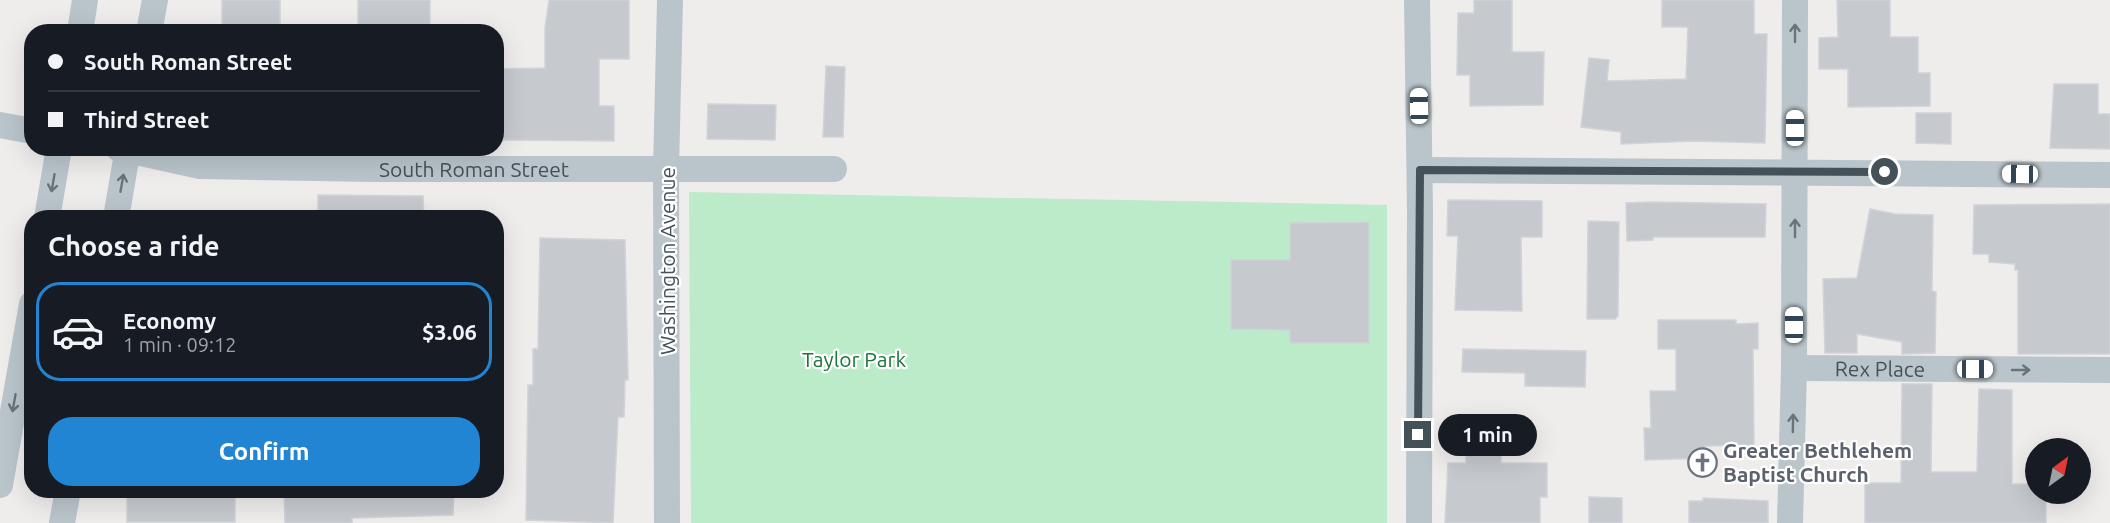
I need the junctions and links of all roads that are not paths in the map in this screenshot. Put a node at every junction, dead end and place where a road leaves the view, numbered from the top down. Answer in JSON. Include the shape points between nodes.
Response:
{"nodes":[{"id":1,"x":85,"y":0,"type":"edge"},
{"id":2,"x":155,"y":0,"type":"edge"},
{"id":3,"x":670,"y":0,"type":"edge"},
{"id":4,"x":1417,"y":0,"type":"edge"},
{"id":5,"x":1796,"y":0,"type":"edge"},
{"id":6,"x":81,"y":24,"type":"edge"},
{"id":7,"x":150,"y":24,"type":"edge"},
{"id":8,"x":0,"y":125,"type":"edge"},
{"id":9,"x":24,"y":129,"type":"edge"},
{"id":10,"x":58,"y":156,"type":"edge"},
{"id":11,"x":124,"y":156,"type":"edge"},
{"id":12,"x":156,"y":156,"type":"edge"},
{"id":13,"x":834,"y":169,"type":"dead end"},
{"id":14,"x":666,"y":170,"type":"junction"},
{"id":15,"x":1420,"y":170,"type":"junction"},
{"id":16,"x":1795,"y":171,"type":"junction"},
{"id":17,"x":2110,"y":176,"type":"edge"},
{"id":18,"x":48,"y":210,"type":"edge"},
{"id":19,"x":117,"y":210,"type":"edge"},
{"id":20,"x":24,"y":349,"type":"edge"},
{"id":21,"x":1794,"y":368,"type":"junction"},
{"id":22,"x":2110,"y":370,"type":"edge"},
{"id":23,"x":0,"y":484,"type":"edge"},
{"id":24,"x":67,"y":498,"type":"edge"},
{"id":25,"x":62,"y":523,"type":"edge"},
{"id":26,"x":668,"y":523,"type":"edge"},
{"id":27,"x":1419,"y":523,"type":"edge"},
{"id":28,"x":1790,"y":523,"type":"edge"}],
"edges":[{"from":1,"to":6,"type":"street"},
{"from":2,"to":7,"type":"street"},
{"from":3,"to":14,"type":"street","name":"Washington Avenue"},
{"from":4,"to":15,"type":"street"},
{"from":16,"to":5,"type":"street","one_way":true},
{"from":8,"to":9,"type":"street"},
{"from":10,"to":18,"type":"street","one_way":true},
{"from":19,"to":11,"type":"street","one_way":true},
{"from":12,"to":14,"type":"street","name":"South Roman Street","via":[[200,166]]},
{"from":13,"to":14,"type":"street","name":"South Roman Street"},
{"from":14,"to":26,"type":"street","name":"Washington Avenue"},
{"from":15,"to":16,"type":"street"},
{"from":15,"to":27,"type":"street"},
{"from":16,"to":17,"type":"street"},
{"from":21,"to":16,"type":"street","one_way":true},
{"from":20,"to":23,"type":"street","one_way":true},
{"from":21,"to":22,"type":"street","name":"Rex Place","one_way":true},
{"from":28,"to":21,"type":"street","one_way":true},
{"from":24,"to":25,"type":"street"}]}
